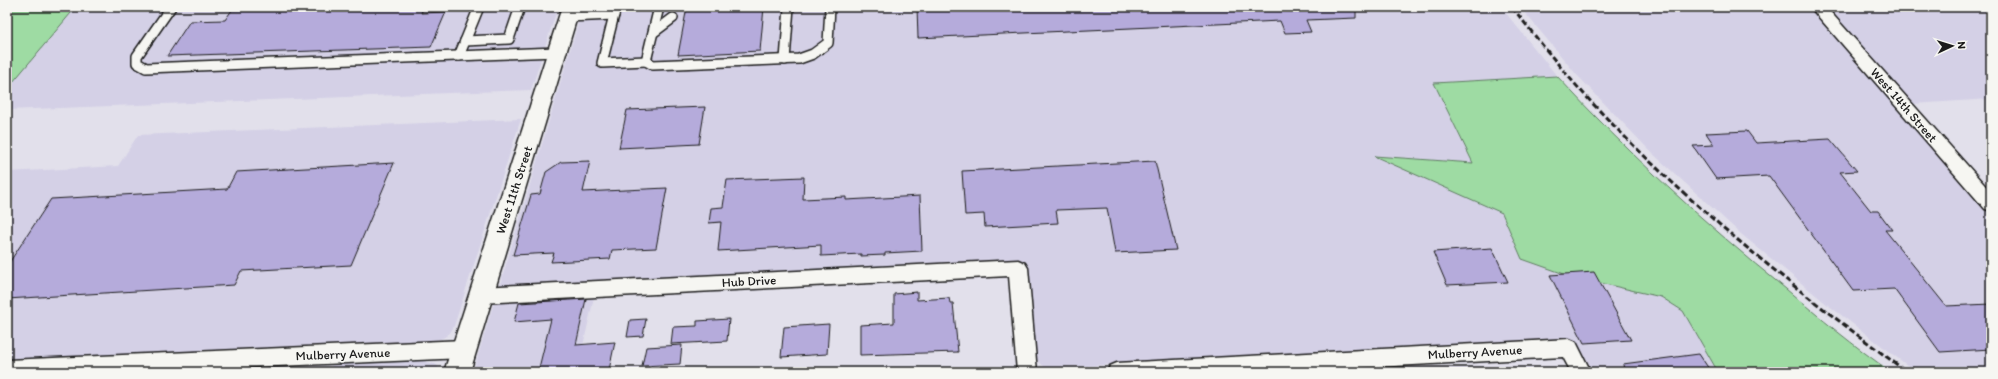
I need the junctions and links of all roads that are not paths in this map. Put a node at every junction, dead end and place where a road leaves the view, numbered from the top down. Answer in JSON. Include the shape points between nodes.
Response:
{"nodes":[{"id":1,"x":171,"y":7,"type":"edge"},
{"id":2,"x":479,"y":7,"type":"edge"},
{"id":3,"x":520,"y":7,"type":"edge"},
{"id":4,"x":659,"y":7,"type":"edge"},
{"id":5,"x":789,"y":7,"type":"edge"},
{"id":6,"x":830,"y":7,"type":"edge"},
{"id":7,"x":1818,"y":7,"type":"edge"},
{"id":8,"x":615,"y":11,"type":"edge"},
{"id":9,"x":569,"y":12,"type":"edge"},
{"id":10,"x":673,"y":18,"type":"dead end"},
{"id":11,"x":653,"y":33,"type":"junction"},
{"id":12,"x":465,"y":41,"type":"junction"},
{"id":13,"x":557,"y":52,"type":"junction"},
{"id":14,"x":459,"y":56,"type":"junction"},
{"id":15,"x":785,"y":60,"type":"junction"},
{"id":16,"x":646,"y":62,"type":"junction"},
{"id":17,"x":1991,"y":204,"type":"edge"},
{"id":18,"x":480,"y":295,"type":"junction"},
{"id":19,"x":464,"y":349,"type":"junction"},
{"id":20,"x":7,"y":369,"type":"edge"},
{"id":21,"x":457,"y":372,"type":"edge"},
{"id":22,"x":1027,"y":372,"type":"edge"},
{"id":23,"x":1117,"y":372,"type":"edge"},
{"id":24,"x":1581,"y":372,"type":"edge"}],
"edges":[{"from":1,"to":14,"type":"lane","via":[[137,56],[137,63],[146,68]]},
{"from":2,"to":12,"type":"lane"},
{"from":3,"to":12,"type":"lane","via":[[509,38]]},
{"from":4,"to":11,"type":"lane"},
{"from":5,"to":15,"type":"lane"},
{"from":6,"to":15,"type":"lane","via":[[828,43],[799,60]]},
{"from":7,"to":17,"type":"street","name":"West 14th Street"},
{"from":8,"to":9,"type":"lane"},
{"from":8,"to":16,"type":"lane","via":[[602,63]]},
{"from":9,"to":13,"type":"main road","name":"West 11th Street"},
{"from":10,"to":11,"type":"lane"},
{"from":11,"to":16,"type":"lane"},
{"from":12,"to":14,"type":"lane"},
{"from":13,"to":14,"type":"lane"},
{"from":13,"to":18,"type":"main road","name":"West 11th Street"},
{"from":15,"to":16,"type":"lane","via":[[653,65]]},
{"from":18,"to":19,"type":"main road","name":"West 11th Street"},
{"from":18,"to":22,"type":"street","name":"Hub Drive","via":[[1018,268]]},
{"from":19,"to":20,"type":"street","name":"Mulberry Avenue"},
{"from":19,"to":21,"type":"main road","name":"West 11th Street"},
{"from":23,"to":24,"type":"street","name":"Mulberry Avenue","via":[[1569,348]]}]}
